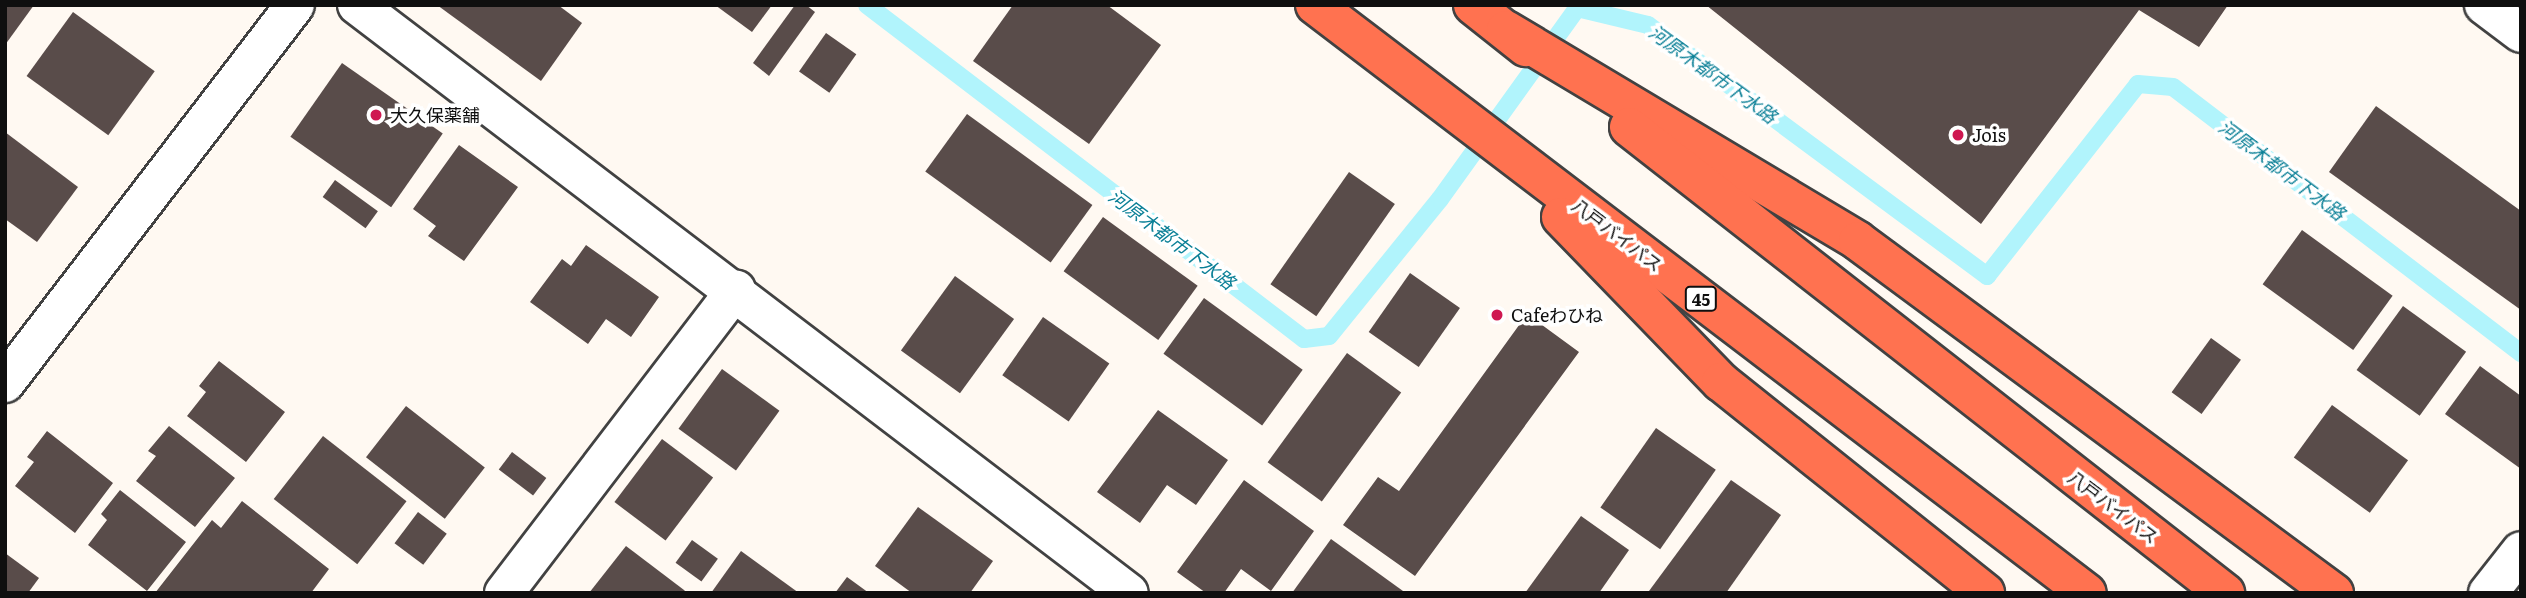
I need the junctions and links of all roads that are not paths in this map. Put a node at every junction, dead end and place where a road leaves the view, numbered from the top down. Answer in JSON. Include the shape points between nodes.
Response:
{"nodes":[{"id":1,"x":295,"y":5,"type":"edge"},
{"id":2,"x":357,"y":5,"type":"edge"},
{"id":3,"x":1315,"y":5,"type":"edge"},
{"id":4,"x":1473,"y":5,"type":"edge"},
{"id":5,"x":2484,"y":5,"type":"edge"},
{"id":6,"x":1506,"y":30,"type":"junction"},
{"id":7,"x":2521,"y":33,"type":"edge"},
{"id":8,"x":1471,"y":124,"type":"junction"},
{"id":9,"x":736,"y":290,"type":"junction"},
{"id":10,"x":5,"y":383,"type":"edge"},
{"id":11,"x":2521,"y":551,"type":"edge"},
{"id":12,"x":533,"y":577,"type":"edge"},
{"id":13,"x":504,"y":593,"type":"edge"},
{"id":14,"x":1129,"y":593,"type":"edge"},
{"id":15,"x":1985,"y":593,"type":"edge"},
{"id":16,"x":2087,"y":593,"type":"edge"},
{"id":17,"x":2225,"y":593,"type":"edge"},
{"id":18,"x":2334,"y":593,"type":"edge"},
{"id":19,"x":2487,"y":593,"type":"edge"}],
"edges":[{"from":1,"to":10,"type":"street"},
{"from":2,"to":9,"type":"street"},
{"from":3,"to":8,"type":"highway","name":"八戸バイパス","number":"45"},
{"from":4,"to":6,"type":"highway","name":"八戸バイパス"},
{"from":5,"to":7,"type":"street"},
{"from":6,"to":17,"type":"highway","name":"八戸バイパス"},
{"from":6,"to":18,"type":"highway","via":[[1858,240]]},
{"from":8,"to":15,"type":"highway","via":[[1721,382]]},
{"from":8,"to":16,"type":"highway","name":"八戸バイパス","number":"45"},
{"from":9,"to":12,"type":"street"},
{"from":9,"to":14,"type":"street"},
{"from":11,"to":19,"type":"street"},
{"from":12,"to":13,"type":"street"}]}
